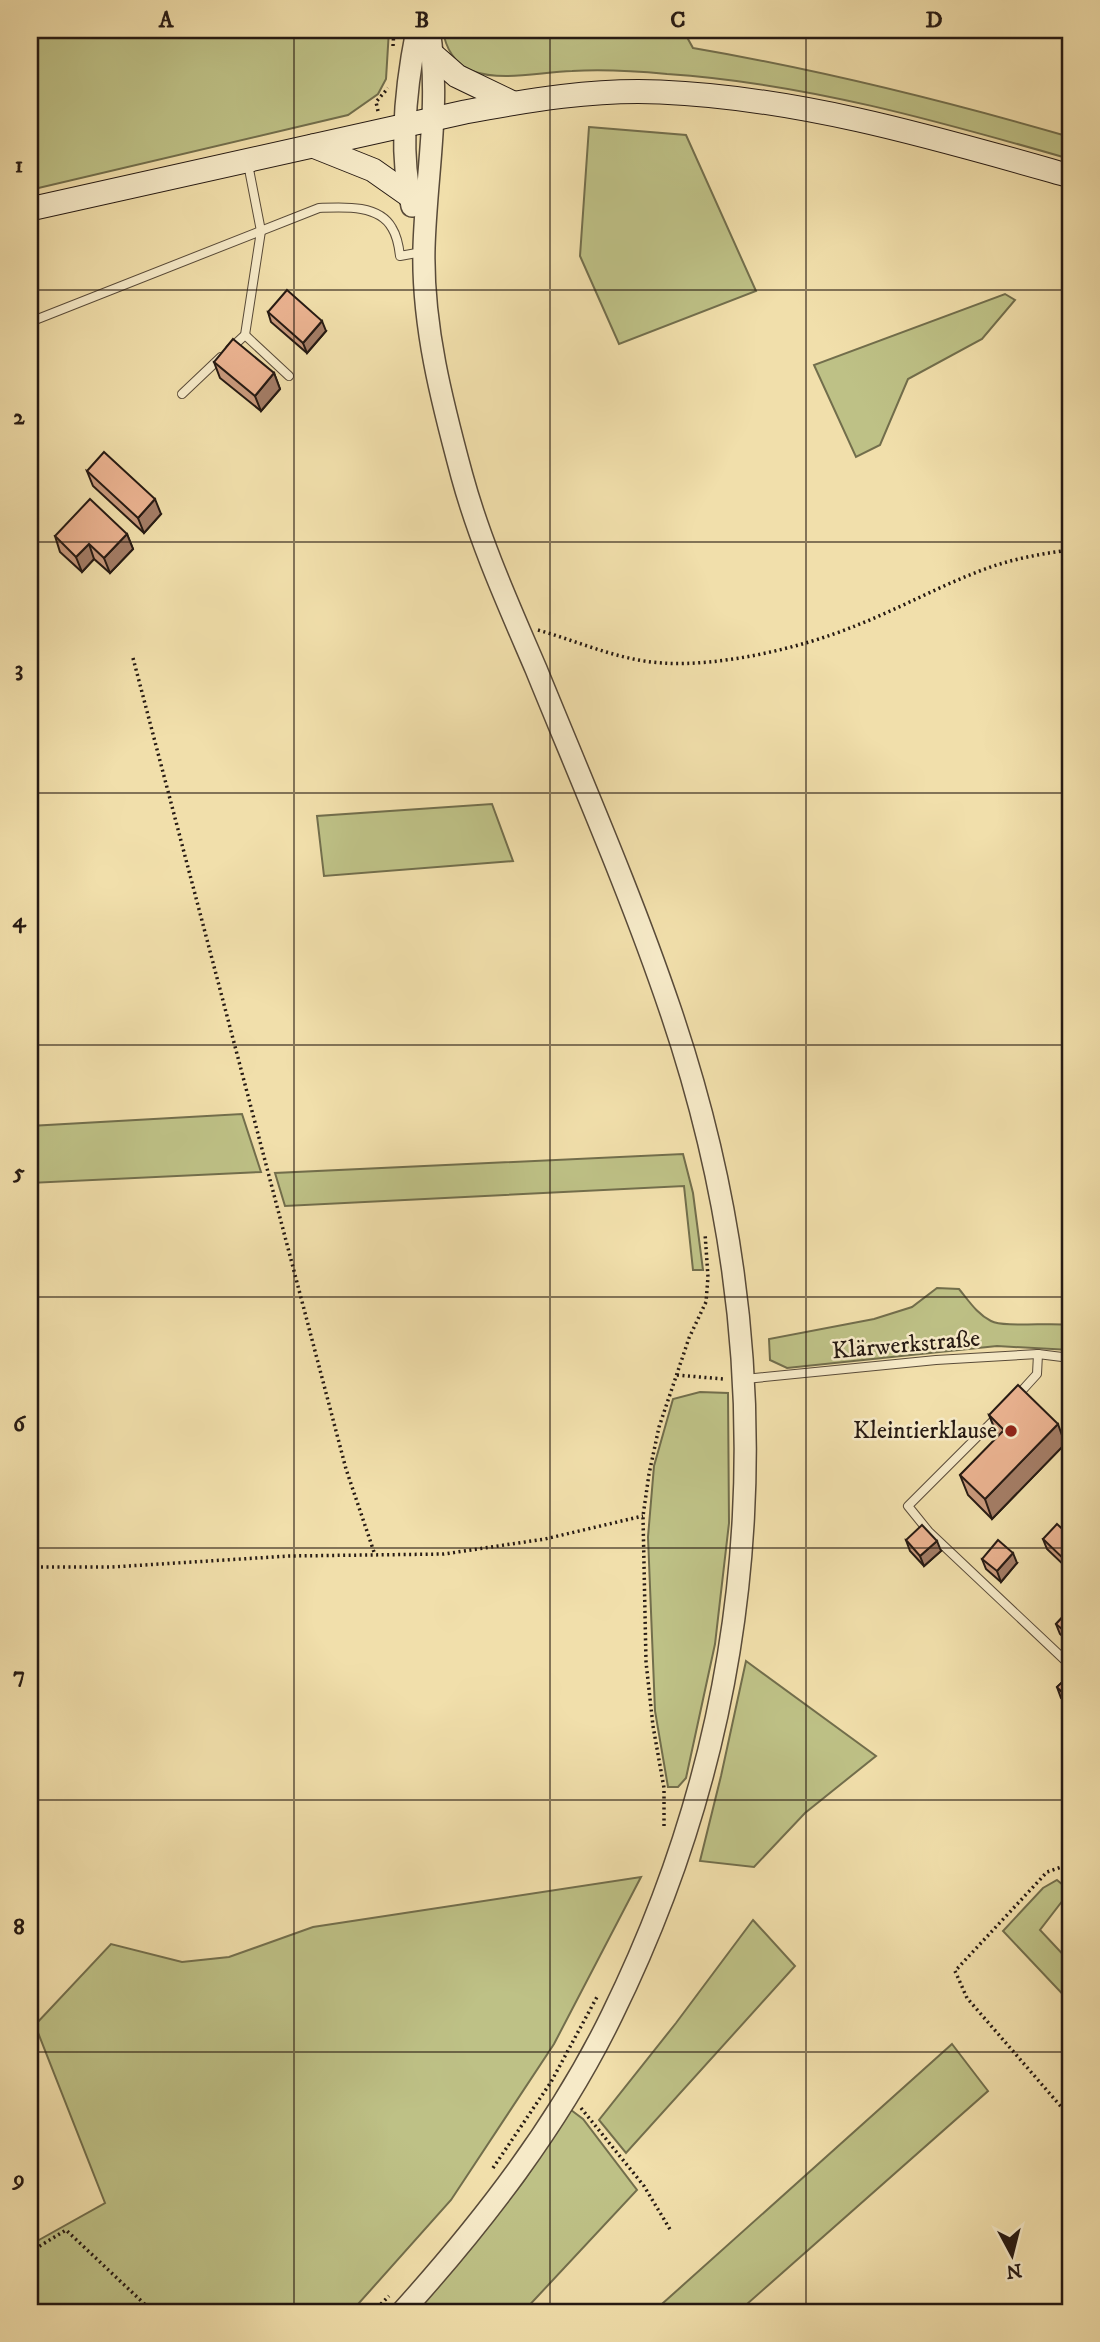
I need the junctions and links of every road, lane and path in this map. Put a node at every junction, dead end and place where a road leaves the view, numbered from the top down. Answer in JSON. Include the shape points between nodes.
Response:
{"nodes":[{"id":1,"x":417,"y":30,"type":"edge"},
{"id":2,"x":429,"y":30,"type":"edge"},
{"id":3,"x":433,"y":55,"type":"junction"},
{"id":4,"x":513,"y":103,"type":"junction"},
{"id":5,"x":433,"y":118,"type":"junction"},
{"id":6,"x":406,"y":124,"type":"junction"},
{"id":7,"x":313,"y":146,"type":"junction"},
{"id":8,"x":247,"y":161,"type":"junction"},
{"id":9,"x":1070,"y":176,"type":"edge"},
{"id":10,"x":410,"y":197,"type":"junction"},
{"id":11,"x":30,"y":209,"type":"edge"},
{"id":12,"x":261,"y":231,"type":"junction"},
{"id":13,"x":424,"y":252,"type":"junction"},
{"id":14,"x":30,"y":322,"type":"edge"},
{"id":15,"x":245,"y":335,"type":"junction"},
{"id":16,"x":289,"y":376,"type":"dead end"},
{"id":17,"x":182,"y":394,"type":"dead end"},
{"id":18,"x":1069,"y":550,"type":"edge"},
{"id":19,"x":1070,"y":563,"type":"edge"},
{"id":20,"x":519,"y":629,"type":"junction"},
{"id":21,"x":133,"y":659,"type":"dead end"},
{"id":22,"x":705,"y":1229,"type":"dead end"},
{"id":23,"x":1038,"y":1354,"type":"junction"},
{"id":24,"x":1070,"y":1358,"type":"edge"},
{"id":25,"x":677,"y":1375,"type":"junction"},
{"id":26,"x":745,"y":1379,"type":"junction"},
{"id":27,"x":1011,"y":1402,"type":"edge"},
{"id":28,"x":1002,"y":1411,"type":"edge"},
{"id":29,"x":643,"y":1516,"type":"junction"},
{"id":30,"x":374,"y":1555,"type":"junction"},
{"id":31,"x":30,"y":1567,"type":"edge"},
{"id":32,"x":1070,"y":1665,"type":"edge"},
{"id":33,"x":662,"y":1835,"type":"dead end"},
{"id":34,"x":1070,"y":1864,"type":"edge"},
{"id":35,"x":603,"y":1986,"type":"dead end"},
{"id":36,"x":565,"y":2097,"type":"junction"},
{"id":37,"x":1070,"y":2117,"type":"edge"},
{"id":38,"x":493,"y":2168,"type":"dead end"},
{"id":39,"x":671,"y":2231,"type":"dead end"},
{"id":40,"x":30,"y":2252,"type":"edge"},
{"id":41,"x":389,"y":2295,"type":"dead end"},
{"id":42,"x":153,"y":2312,"type":"edge"},
{"id":43,"x":373,"y":2312,"type":"edge"},
{"id":44,"x":402,"y":2312,"type":"edge"}],
"edges":[{"from":1,"to":6,"type":"street"},
{"from":2,"to":3,"type":"street"},
{"from":3,"to":4,"type":"main road","via":[[457,76]]},
{"from":3,"to":5,"type":"street"},
{"from":4,"to":5,"type":"main road"},
{"from":4,"to":9,"type":"main road","via":[[658,91],[736,97],[825,111],[932,136]]},
{"from":5,"to":6,"type":"main road"},
{"from":5,"to":13,"type":"street"},
{"from":6,"to":7,"type":"main road"},
{"from":6,"to":10,"type":"street"},
{"from":7,"to":8,"type":"main road"},
{"from":7,"to":10,"type":"main road","via":[[373,170]]},
{"from":8,"to":11,"type":"main road"},
{"from":8,"to":12,"type":"lane"},
{"from":10,"to":13,"type":"street"},
{"from":12,"to":13,"type":"lane","via":[[319,208],[349,206],[383,217],[392,227],[400,256]]},
{"from":12,"to":14,"type":"lane"},
{"from":12,"to":15,"type":"lane"},
{"from":13,"to":20,"type":"street","via":[[431,338],[450,429],[464,484]]},
{"from":15,"to":16,"type":"lane"},
{"from":15,"to":17,"type":"lane"},
{"from":18,"to":19,"type":"path"},
{"from":18,"to":20,"type":"path","via":[[1031,555],[978,571],[811,642],[701,663],[615,656],[539,630]]},
{"from":20,"to":26,"type":"street","via":[[673,1016],[723,1201]]},
{"from":21,"to":30,"type":"path","via":[[346,1469]]},
{"from":22,"to":25,"type":"path","via":[[706,1302]]},
{"from":23,"to":24,"type":"lane","name":"Klärwerkstraße"},
{"from":23,"to":26,"type":"lane","name":"Klärwerkstraße"},
{"from":23,"to":27,"type":"lane","via":[[1037,1374]]},
{"from":25,"to":26,"type":"path"},
{"from":25,"to":29,"type":"path","via":[[659,1427]]},
{"from":26,"to":36,"type":"street","via":[[743,1547],[722,1701],[685,1836],[658,1910],[612,2015]]},
{"from":28,"to":32,"type":"lane","via":[[908,1506],[929,1532]]},
{"from":29,"to":30,"type":"path","via":[[545,1539],[444,1554]]},
{"from":29,"to":33,"type":"path","via":[[646,1662],[664,1788]]},
{"from":30,"to":31,"type":"path"},
{"from":34,"to":37,"type":"path","via":[[1047,1872],[955,1971],[967,1998]]},
{"from":35,"to":38,"type":"path","via":[[551,2082]]},
{"from":36,"to":39,"type":"path","via":[[586,2112],[645,2186]]},
{"from":36,"to":44,"type":"street","via":[[500,2195]]},
{"from":40,"to":42,"type":"path","via":[[66,2230]]},
{"from":41,"to":43,"type":"path"}]}
